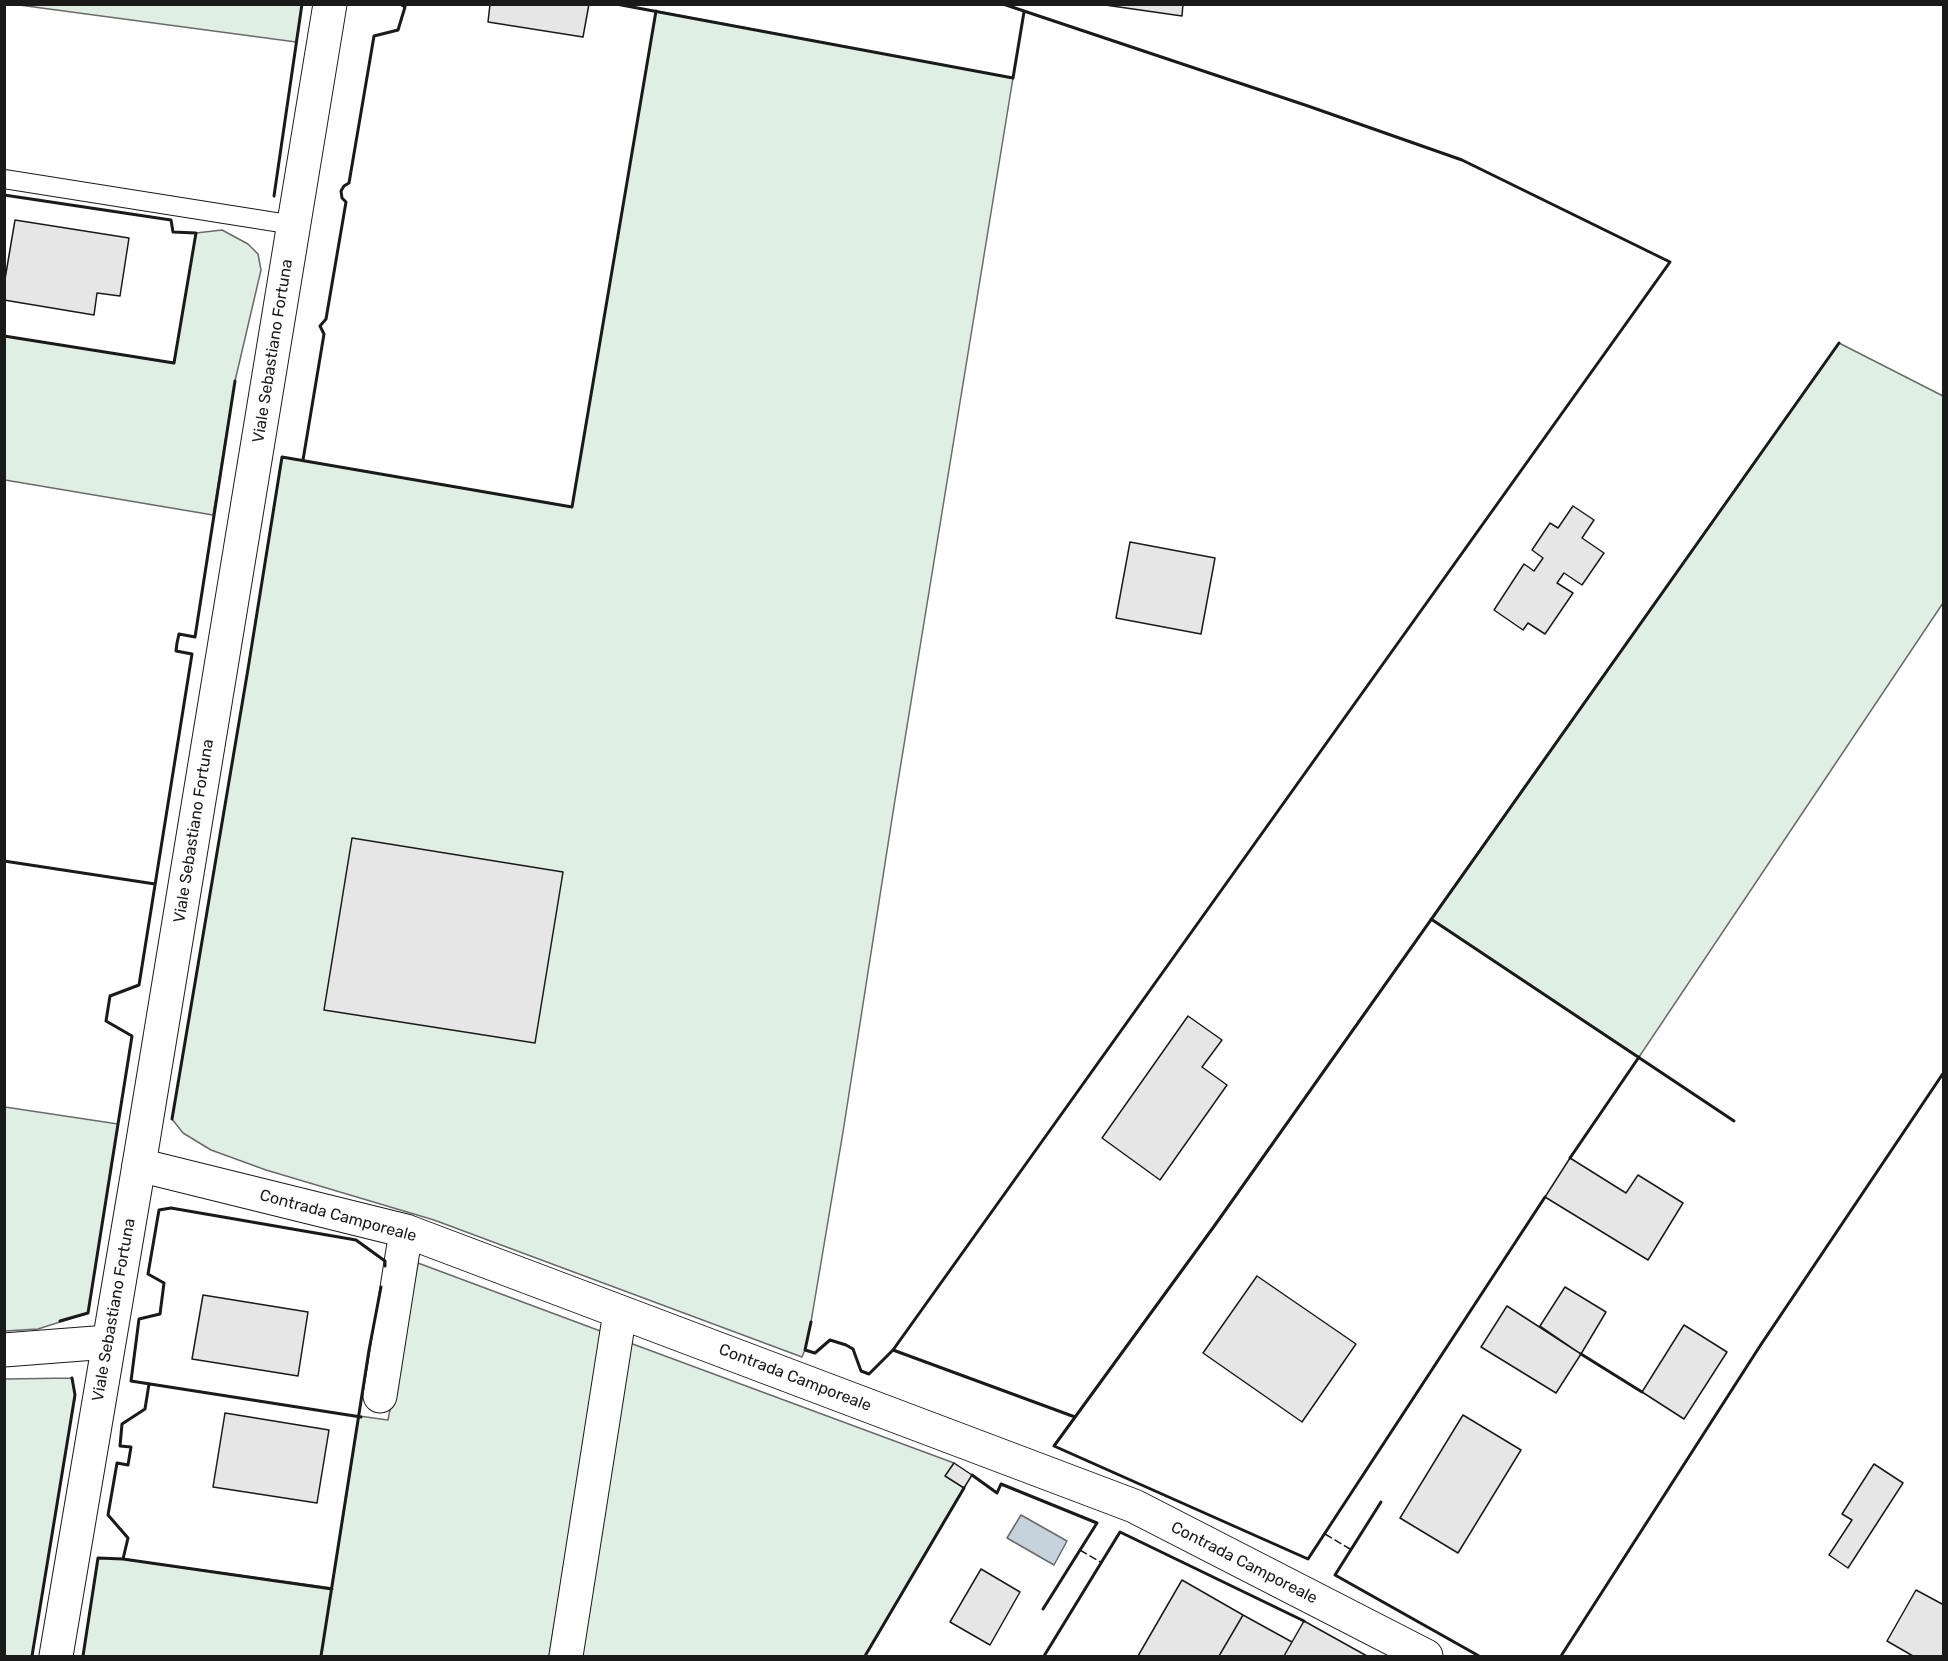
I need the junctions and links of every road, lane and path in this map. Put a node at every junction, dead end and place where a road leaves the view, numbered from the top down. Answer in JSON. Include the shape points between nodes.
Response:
{"nodes":[{"id":1,"x":330,"y":4,"type":"edge"},
{"id":2,"x":4,"y":179,"type":"edge"},
{"id":3,"x":294,"y":225,"type":"junction"},
{"id":4,"x":139,"y":1166,"type":"junction"},
{"id":5,"x":406,"y":1231,"type":"junction"},
{"id":6,"x":620,"y":1312,"type":"junction"},
{"id":7,"x":108,"y":1342,"type":"junction"},
{"id":8,"x":4,"y":1350,"type":"edge"},
{"id":9,"x":380,"y":1396,"type":"dead end"},
{"id":10,"x":56,"y":1656,"type":"edge"},
{"id":11,"x":566,"y":1656,"type":"edge"},
{"id":12,"x":1426,"y":1656,"type":"edge"}],
"edges":[{"from":1,"to":3,"type":"street","name":"Viale Sebastiano Fortuna"},
{"from":2,"to":3,"type":"lane"},
{"from":3,"to":4,"type":"street","name":"Viale Sebastiano Fortuna"},
{"from":4,"to":5,"type":"street","name":"Contrada Camporeale"},
{"from":4,"to":7,"type":"street","name":"Viale Sebastiano Fortuna"},
{"from":5,"to":6,"type":"street","name":"Contrada Camporeale"},
{"from":5,"to":9,"type":"street"},
{"from":6,"to":11,"type":"street"},
{"from":6,"to":12,"type":"street","name":"Contrada Camporeale","via":[[1134,1506]]},
{"from":7,"to":8,"type":"street"},
{"from":7,"to":10,"type":"street","name":"Viale Sebastiano Fortuna"}]}
